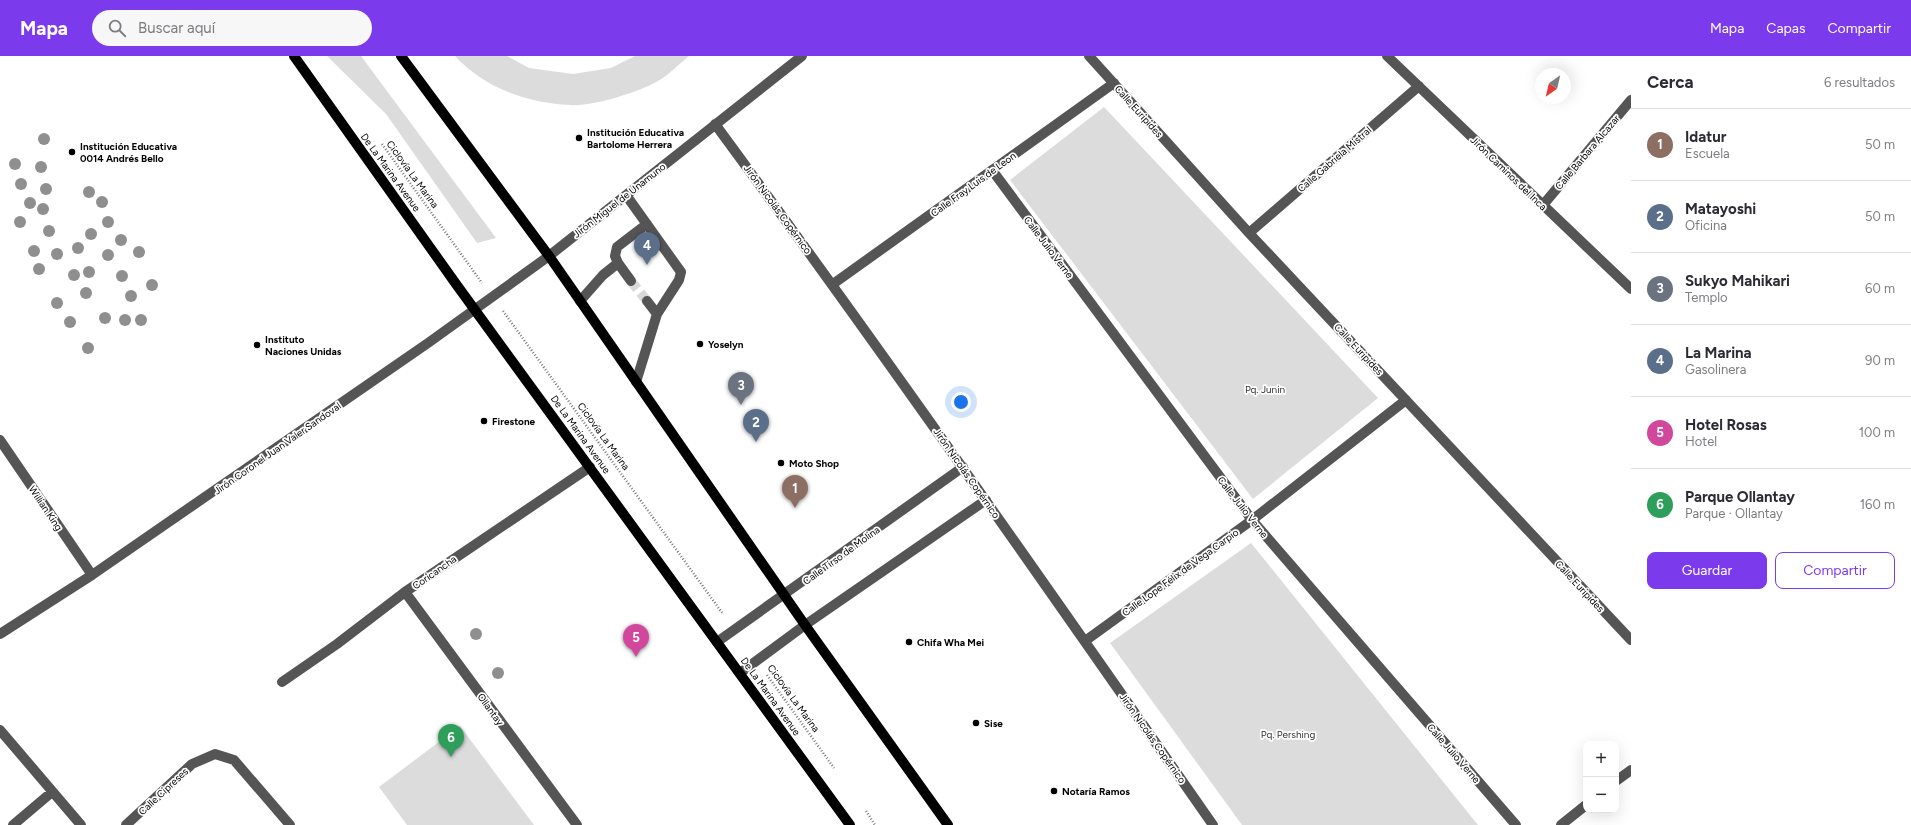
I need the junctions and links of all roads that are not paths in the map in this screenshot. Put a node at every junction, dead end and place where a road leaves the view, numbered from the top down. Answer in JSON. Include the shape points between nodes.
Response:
{"nodes":[{"id":1,"x":294,"y":56,"type":"edge"},
{"id":2,"x":401,"y":56,"type":"edge"},
{"id":3,"x":802,"y":56,"type":"edge"},
{"id":4,"x":1089,"y":56,"type":"edge"},
{"id":5,"x":1387,"y":56,"type":"edge"},
{"id":6,"x":1114,"y":83,"type":"junction"},
{"id":7,"x":1419,"y":86,"type":"junction"},
{"id":8,"x":1631,"y":100,"type":"edge"},
{"id":9,"x":715,"y":124,"type":"junction"},
{"id":10,"x":992,"y":170,"type":"junction"},
{"id":11,"x":626,"y":194,"type":"junction"},
{"id":12,"x":1543,"y":205,"type":"junction"},
{"id":13,"x":647,"y":224,"type":"junction"},
{"id":14,"x":1249,"y":233,"type":"junction"},
{"id":15,"x":549,"y":256,"type":"junction"},
{"id":16,"x":618,"y":263,"type":"junction"},
{"id":17,"x":631,"y":281,"type":"tunnel mouth"},
{"id":18,"x":833,"y":284,"type":"junction"},
{"id":19,"x":1631,"y":289,"type":"edge"},
{"id":20,"x":580,"y":301,"type":"junction"},
{"id":21,"x":647,"y":301,"type":"tunnel mouth"},
{"id":22,"x":475,"y":309,"type":"junction"},
{"id":23,"x":657,"y":314,"type":"junction"},
{"id":24,"x":636,"y":382,"type":"junction"},
{"id":25,"x":1406,"y":400,"type":"junction"},
{"id":26,"x":0,"y":440,"type":"edge"},
{"id":27,"x":590,"y":467,"type":"junction"},
{"id":28,"x":964,"y":467,"type":"junction"},
{"id":29,"x":986,"y":500,"type":"junction"},
{"id":30,"x":1252,"y":520,"type":"junction"},
{"id":31,"x":92,"y":575,"type":"junction"},
{"id":32,"x":405,"y":592,"type":"junction"},
{"id":33,"x":784,"y":595,"type":"junction"},
{"id":34,"x":805,"y":625,"type":"junction"},
{"id":35,"x":0,"y":634,"type":"edge"},
{"id":36,"x":1631,"y":640,"type":"edge"},
{"id":37,"x":1085,"y":641,"type":"junction"},
{"id":38,"x":717,"y":642,"type":"junction"},
{"id":39,"x":740,"y":673,"type":"junction"},
{"id":40,"x":282,"y":682,"type":"dead end"},
{"id":41,"x":0,"y":730,"type":"edge"},
{"id":42,"x":1631,"y":770,"type":"edge"},
{"id":43,"x":1619,"y":779,"type":"edge"},
{"id":44,"x":52,"y":792,"type":"junction"},
{"id":45,"x":1583,"y":807,"type":"edge"},
{"id":46,"x":13,"y":825,"type":"edge"},
{"id":47,"x":81,"y":825,"type":"edge"},
{"id":48,"x":126,"y":825,"type":"edge"},
{"id":49,"x":290,"y":825,"type":"edge"},
{"id":50,"x":577,"y":825,"type":"edge"},
{"id":51,"x":850,"y":825,"type":"edge"},
{"id":52,"x":948,"y":825,"type":"edge"},
{"id":53,"x":1213,"y":825,"type":"edge"},
{"id":54,"x":1516,"y":825,"type":"edge"},
{"id":55,"x":1561,"y":825,"type":"edge"}],
"edges":[{"from":1,"to":22,"type":"main road","name":"De La Marina Avenue"},
{"from":2,"to":15,"type":"main road"},
{"from":3,"to":9,"type":"street","name":"Jirón Miguel de Unamuno"},
{"from":4,"to":6,"type":"street","name":"Calle Euripides"},
{"from":5,"to":7,"type":"street","name":"Jirón Caminos del Inca"},
{"from":6,"to":10,"type":"street","name":"Calle Fray Luis de Leon"},
{"from":6,"to":14,"type":"street","name":"Calle Euripides"},
{"from":7,"to":12,"type":"street","name":"Jirón Caminos del Inca"},
{"from":7,"to":14,"type":"street","name":"Calle Gabriela Mistral"},
{"from":8,"to":12,"type":"street","name":"Calle Barbara Alcazar"},
{"from":9,"to":11,"type":"street","name":"Jirón Miguel de Unamuno"},
{"from":9,"to":18,"type":"street","name":"Jirón Nicolás Copérnico"},
{"from":10,"to":18,"type":"street","name":"Calle Fray Luis de Leon"},
{"from":10,"to":30,"type":"street","name":"Calle Julio Verne"},
{"from":11,"to":13,"type":"street"},
{"from":11,"to":15,"type":"street","name":"Jirón Miguel de Unamuno"},
{"from":12,"to":19,"type":"street","name":"Jirón Caminos del Inca"},
{"from":13,"to":16,"type":"street","via":[[617,247],[615,256]]},
{"from":13,"to":23,"type":"street","via":[[681,272],[679,280]]},
{"from":14,"to":25,"type":"street","name":"Calle Euripides"},
{"from":15,"to":20,"type":"main road"},
{"from":15,"to":22,"type":"street","name":"Jirón Coronel Juan Valer Sandoval"},
{"from":16,"to":17,"type":"street"},
{"from":16,"to":20,"type":"street","via":[[603,275]]},
{"from":18,"to":28,"type":"street","name":"Jirón Nicolás Copérnico"},
{"from":20,"to":24,"type":"main road"},
{"from":21,"to":23,"type":"street"},
{"from":22,"to":27,"type":"main road","name":"De La Marina Avenue"},
{"from":22,"to":31,"type":"street","name":"Jirón Coronel Juan Valer Sandoval"},
{"from":23,"to":24,"type":"street"},
{"from":24,"to":33,"type":"main road"},
{"from":25,"to":30,"type":"street","name":"Calle Lope Félix de Vega Carpio"},
{"from":25,"to":36,"type":"street","name":"Calle Euripides"},
{"from":26,"to":31,"type":"street","name":"Willian King"},
{"from":27,"to":32,"type":"street","name":"Coricancha"},
{"from":27,"to":38,"type":"main road","name":"De La Marina Avenue"},
{"from":28,"to":29,"type":"street","name":"Jirón Nicolás Copérnico"},
{"from":28,"to":33,"type":"street","name":"Calle Tirso de Molina"},
{"from":29,"to":34,"type":"street"},
{"from":29,"to":37,"type":"street","name":"Jirón Nicolás Copérnico"},
{"from":30,"to":37,"type":"street","name":"Calle Lope Félix de Vega Carpio"},
{"from":30,"to":54,"type":"street","name":"Calle Julio Verne"},
{"from":31,"to":35,"type":"street","name":"Jirón Coronel Juan Valer Sandoval"},
{"from":32,"to":40,"type":"street","name":"Coricancha"},
{"from":32,"to":50,"type":"street","name":"Ollantay"},
{"from":33,"to":34,"type":"main road"},
{"from":33,"to":38,"type":"street","name":"Calle Tirso de Molina"},
{"from":34,"to":39,"type":"street"},
{"from":34,"to":52,"type":"main road"},
{"from":37,"to":53,"type":"street","name":"Jirón Nicolás Copérnico"},
{"from":38,"to":39,"type":"main road","name":"De La Marina Avenue"},
{"from":39,"to":51,"type":"main road","name":"De La Marina Avenue"},
{"from":41,"to":44,"type":"street"},
{"from":42,"to":43,"type":"street"},
{"from":44,"to":46,"type":"street"},
{"from":44,"to":47,"type":"street"},
{"from":45,"to":55,"type":"street"},
{"from":48,"to":49,"type":"street","name":"Calle Cipreses","via":[[192,764],[215,754],[234,760]]}]}
